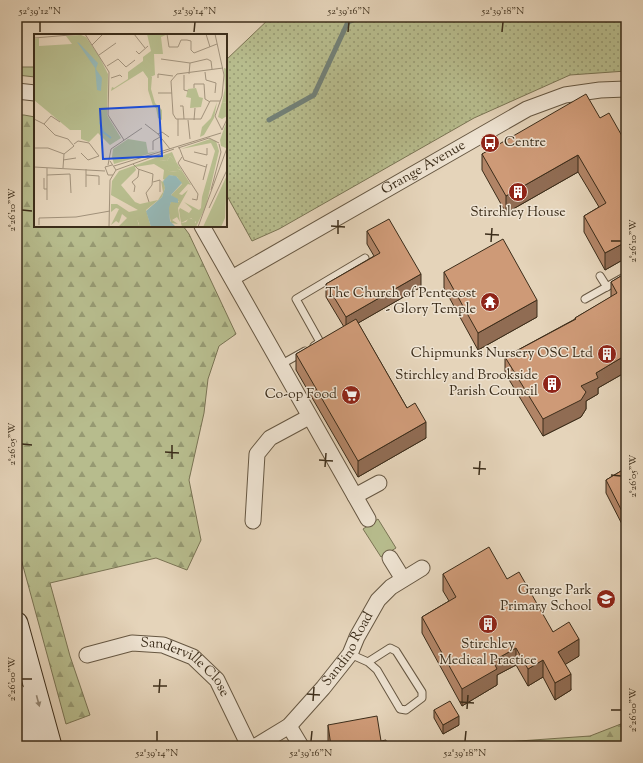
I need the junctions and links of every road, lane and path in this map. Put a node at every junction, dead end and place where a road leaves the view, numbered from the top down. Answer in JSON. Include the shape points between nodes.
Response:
{"nodes":[{"id":1,"x":626,"y":89,"type":"edge"},
{"id":2,"x":17,"y":91,"type":"edge"},
{"id":3,"x":34,"y":93,"type":"edge"},
{"id":4,"x":203,"y":227,"type":"edge"},
{"id":5,"x":365,"y":258,"type":"dead end"},
{"id":6,"x":600,"y":276,"type":"dead end"},
{"id":7,"x":626,"y":276,"type":"edge"},
{"id":8,"x":232,"y":278,"type":"junction"},
{"id":9,"x":607,"y":287,"type":"junction"},
{"id":10,"x":585,"y":299,"type":"dead end"},
{"id":11,"x":280,"y":365,"type":"junction"},
{"id":12,"x":309,"y":417,"type":"junction"},
{"id":13,"x":379,"y":483,"type":"dead end"},
{"id":14,"x":355,"y":496,"type":"junction"},
{"id":15,"x":368,"y":519,"type":"dead end"},
{"id":16,"x":253,"y":521,"type":"dead end"},
{"id":17,"x":390,"y":558,"type":"dead end"},
{"id":18,"x":422,"y":568,"type":"dead end"},
{"id":19,"x":403,"y":579,"type":"junction"},
{"id":20,"x":17,"y":623,"type":"edge"},
{"id":21,"x":350,"y":654,"type":"junction"},
{"id":22,"x":87,"y":655,"type":"dead end"},
{"id":23,"x":368,"y":662,"type":"junction"},
{"id":24,"x":17,"y":695,"type":"edge"},
{"id":25,"x":289,"y":726,"type":"junction"},
{"id":26,"x":32,"y":746,"type":"edge"},
{"id":27,"x":51,"y":746,"type":"edge"},
{"id":28,"x":249,"y":746,"type":"edge"},
{"id":29,"x":256,"y":746,"type":"edge"},
{"id":30,"x":301,"y":746,"type":"edge"}],
"edges":[{"from":1,"to":8,"type":"street","name":"Grange Avenue","via":[[565,95],[528,109]]},
{"from":2,"to":3,"type":"street"},
{"from":4,"to":8,"type":"street"},
{"from":5,"to":11,"type":"lane","via":[[296,299],[320,342]]},
{"from":6,"to":9,"type":"lane"},
{"from":7,"to":9,"type":"lane"},
{"from":8,"to":11,"type":"street"},
{"from":9,"to":10,"type":"lane"},
{"from":11,"to":12,"type":"street"},
{"from":12,"to":14,"type":"street"},
{"from":12,"to":16,"type":"street","via":[[270,438],[257,454]]},
{"from":13,"to":14,"type":"street"},
{"from":14,"to":15,"type":"street"},
{"from":17,"to":19,"type":"street"},
{"from":18,"to":19,"type":"street","name":"Sandino Road"},
{"from":19,"to":21,"type":"street","name":"Sandino Road","via":[[378,600]]},
{"from":20,"to":27,"type":"street","one_way":true},
{"from":21,"to":23,"type":"lane"},
{"from":21,"to":25,"type":"street","name":"Sandino Road"},
{"from":22,"to":28,"type":"street","name":"Sanderville Close","via":[[132,644],[163,645],[193,658],[217,680]]},
{"from":23,"to":23,"type":"lane","via":[[384,680],[400,709],[406,710],[422,698],[422,692],[396,651],[390,648]]},
{"from":24,"to":26,"type":"street"},
{"from":25,"to":29,"type":"street","name":"Sandino Road"},
{"from":25,"to":30,"type":"street"}]}
